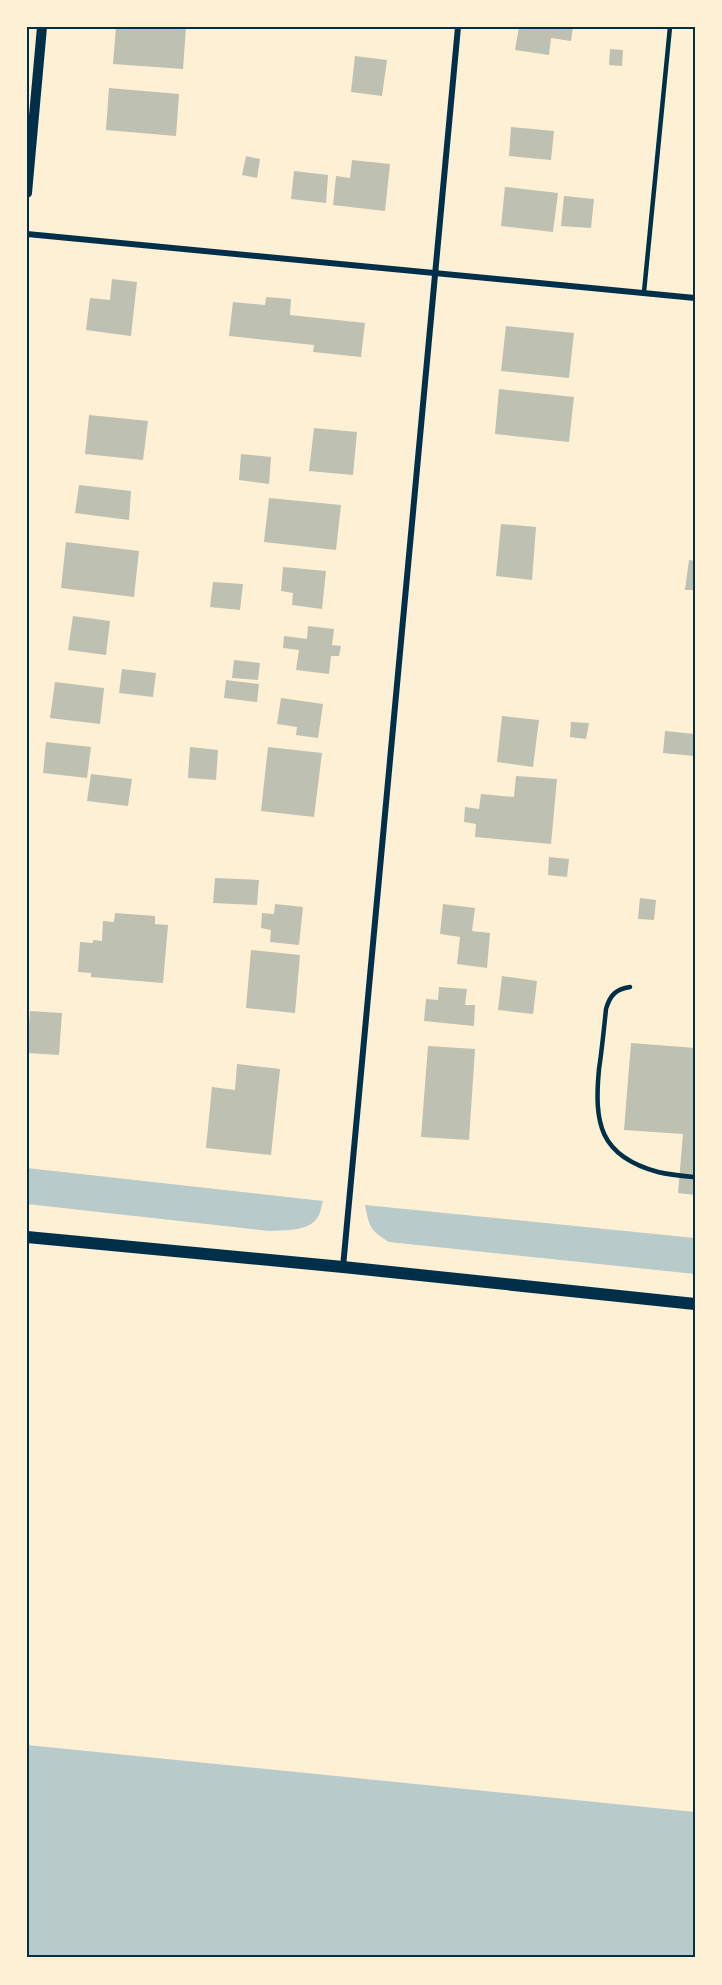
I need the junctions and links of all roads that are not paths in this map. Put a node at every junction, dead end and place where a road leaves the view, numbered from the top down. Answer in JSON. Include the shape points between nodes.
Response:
{"nodes":[{"id":1,"x":42,"y":27,"type":"edge"},
{"id":2,"x":458,"y":27,"type":"edge"},
{"id":3,"x":670,"y":27,"type":"edge"},
{"id":4,"x":27,"y":193,"type":"edge"},
{"id":5,"x":27,"y":234,"type":"edge"},
{"id":6,"x":435,"y":272,"type":"junction"},
{"id":7,"x":644,"y":292,"type":"junction"},
{"id":8,"x":695,"y":298,"type":"edge"},
{"id":9,"x":630,"y":987,"type":"dead end"},
{"id":10,"x":695,"y":1177,"type":"edge"},
{"id":11,"x":27,"y":1237,"type":"edge"},
{"id":12,"x":343,"y":1267,"type":"junction"},
{"id":13,"x":695,"y":1304,"type":"edge"}],
"edges":[{"from":1,"to":4,"type":"street"},
{"from":2,"to":6,"type":"street"},
{"from":3,"to":7,"type":"lane"},
{"from":5,"to":6,"type":"street"},
{"from":6,"to":7,"type":"street"},
{"from":6,"to":12,"type":"street"},
{"from":7,"to":8,"type":"street"},
{"from":9,"to":10,"type":"lane","via":[[615,992],[606,1009],[597,1090],[601,1130],[618,1152],[638,1165]]},
{"from":11,"to":12,"type":"main road"},
{"from":12,"to":13,"type":"main road"}]}
